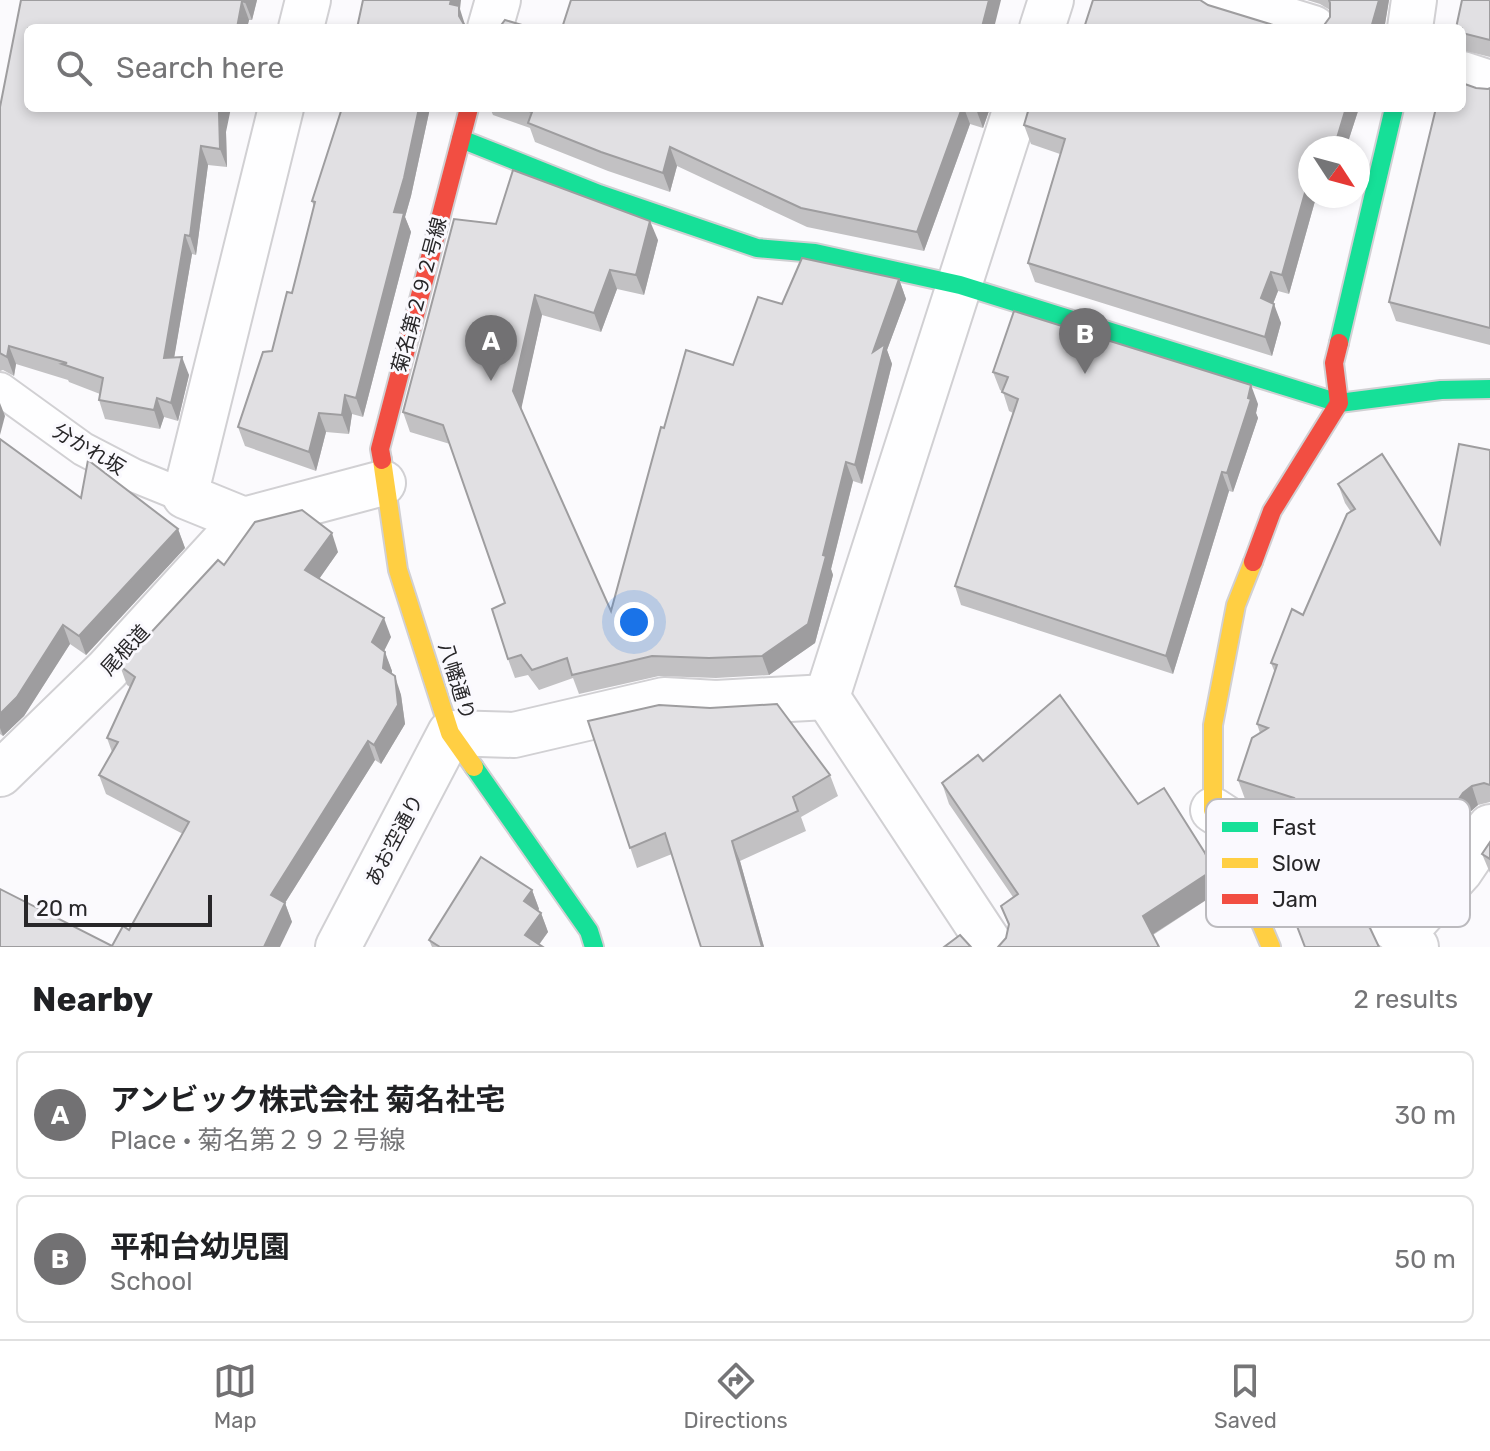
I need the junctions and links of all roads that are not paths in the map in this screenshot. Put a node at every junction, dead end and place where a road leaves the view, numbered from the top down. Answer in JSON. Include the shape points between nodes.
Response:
{"nodes":[{"id":1,"x":308,"y":0,"type":"edge"},
{"id":2,"x":498,"y":0,"type":"edge"},
{"id":3,"x":1051,"y":0,"type":"edge"},
{"id":4,"x":1222,"y":0,"type":"edge"},
{"id":5,"x":1414,"y":0,"type":"edge"},
{"id":6,"x":302,"y":24,"type":"edge"},
{"id":7,"x":491,"y":24,"type":"edge"},
{"id":8,"x":1043,"y":24,"type":"edge"},
{"id":9,"x":1300,"y":24,"type":"edge"},
{"id":10,"x":1411,"y":24,"type":"edge"},
{"id":11,"x":1466,"y":75,"type":"edge"},
{"id":12,"x":1490,"y":83,"type":"edge"},
{"id":13,"x":280,"y":112,"type":"edge"},
{"id":14,"x":468,"y":112,"type":"edge"},
{"id":15,"x":1015,"y":112,"type":"edge"},
{"id":16,"x":1393,"y":112,"type":"edge"},
{"id":17,"x":461,"y":139,"type":"junction"},
{"id":18,"x":960,"y":285,"type":"junction"},
{"id":19,"x":0,"y":389,"type":"edge"},
{"id":20,"x":1490,"y":389,"type":"edge"},
{"id":21,"x":1339,"y":403,"type":"junction"},
{"id":22,"x":383,"y":483,"type":"junction"},
{"id":23,"x":185,"y":496,"type":"junction"},
{"id":24,"x":244,"y":520,"type":"junction"},
{"id":25,"x":827,"y":697,"type":"junction"},
{"id":26,"x":450,"y":733,"type":"junction"},
{"id":27,"x":0,"y":774,"type":"edge"},
{"id":28,"x":1213,"y":799,"type":"edge"},
{"id":29,"x":1490,"y":827,"type":"edge"},
{"id":30,"x":1470,"y":856,"type":"edge"},
{"id":31,"x":1263,"y":927,"type":"edge"},
{"id":32,"x":1389,"y":927,"type":"edge"},
{"id":33,"x":1409,"y":940,"type":"edge"},
{"id":34,"x":338,"y":947,"type":"edge"},
{"id":35,"x":594,"y":947,"type":"edge"},
{"id":36,"x":992,"y":947,"type":"edge"},
{"id":37,"x":1271,"y":947,"type":"edge"}],
"edges":[{"from":1,"to":6,"type":"street"},
{"from":2,"to":7,"type":"street"},
{"from":3,"to":8,"type":"street"},
{"from":4,"to":9,"type":"street"},
{"from":5,"to":10,"type":"street"},
{"from":11,"to":12,"type":"street"},
{"from":13,"to":23,"type":"street"},
{"from":14,"to":17,"type":"street","name":"菊名第２９２号線"},
{"from":15,"to":18,"type":"street"},
{"from":16,"to":21,"type":"street","via":[[1334,363]]},
{"from":17,"to":18,"type":"street","via":[[757,248],[815,253]]},
{"from":17,"to":22,"type":"street","name":"菊名第２９２号線","via":[[380,449]]},
{"from":18,"to":21,"type":"street"},
{"from":18,"to":25,"type":"street"},
{"from":19,"to":23,"type":"lane","name":"分かれ坂","via":[[83,449]]},
{"from":20,"to":21,"type":"street"},
{"from":21,"to":28,"type":"street","via":[[1272,511],[1236,605],[1213,725]]},
{"from":22,"to":24,"type":"street"},
{"from":22,"to":26,"type":"street","name":"八幡通り","via":[[398,570]]},
{"from":23,"to":24,"type":"street"},
{"from":24,"to":27,"type":"street","name":"尾根道","via":[[107,670]]},
{"from":25,"to":26,"type":"street","via":[[664,700],[514,735]]},
{"from":25,"to":36,"type":"street"},
{"from":26,"to":34,"type":"street","name":"あお空通り"},
{"from":26,"to":35,"type":"street","name":"八幡通り","via":[[589,931]]},
{"from":29,"to":30,"type":"street"},
{"from":31,"to":37,"type":"street"},
{"from":32,"to":33,"type":"street"}]}
